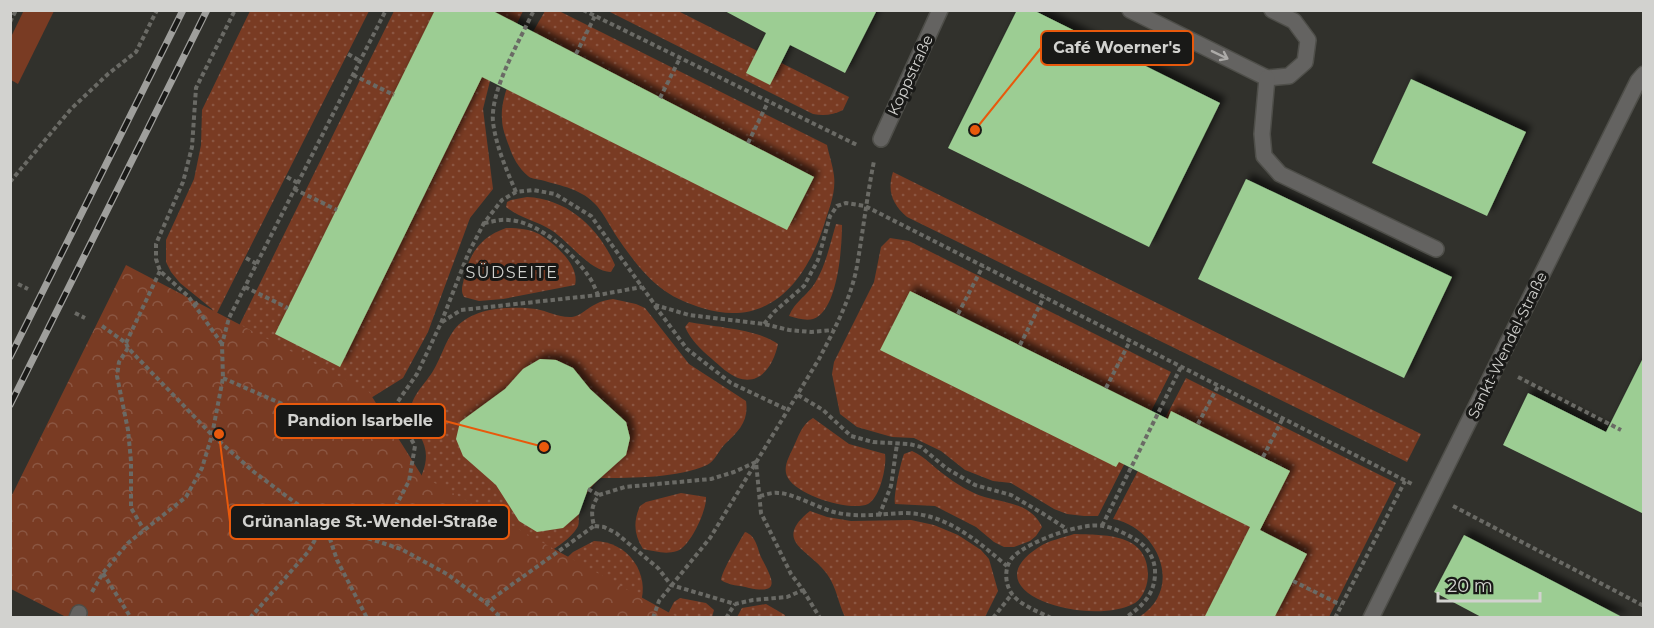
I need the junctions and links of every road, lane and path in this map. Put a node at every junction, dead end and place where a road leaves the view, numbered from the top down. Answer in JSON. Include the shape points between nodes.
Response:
{"nodes":[{"id":1,"x":16,"y":10,"type":"edge"},
{"id":2,"x":157,"y":10,"type":"edge"},
{"id":3,"x":235,"y":10,"type":"edge"},
{"id":4,"x":386,"y":10,"type":"edge"},
{"id":5,"x":534,"y":10,"type":"edge"},
{"id":6,"x":584,"y":10,"type":"edge"},
{"id":7,"x":939,"y":10,"type":"edge"},
{"id":8,"x":1130,"y":10,"type":"edge"},
{"id":9,"x":1272,"y":10,"type":"edge"},
{"id":10,"x":595,"y":16,"type":"junction"},
{"id":11,"x":10,"y":22,"type":"edge"},
{"id":12,"x":348,"y":54,"type":"dead end"},
{"id":13,"x":576,"y":54,"type":"dead end"},
{"id":14,"x":680,"y":58,"type":"junction"},
{"id":15,"x":360,"y":61,"type":"junction"},
{"id":16,"x":1644,"y":74,"type":"edge"},
{"id":17,"x":353,"y":75,"type":"junction"},
{"id":18,"x":1267,"y":78,"type":"junction"},
{"id":19,"x":394,"y":95,"type":"dead end"},
{"id":20,"x":660,"y":98,"type":"dead end"},
{"id":21,"x":768,"y":102,"type":"junction"},
{"id":22,"x":881,"y":139,"type":"joint"},
{"id":23,"x":748,"y":143,"type":"dead end"},
{"id":24,"x":876,"y":154,"type":"junction"},
{"id":25,"x":287,"y":177,"type":"dead end"},
{"id":26,"x":10,"y":182,"type":"edge"},
{"id":27,"x":298,"y":183,"type":"junction"},
{"id":28,"x":294,"y":189,"type":"junction"},
{"id":29,"x":516,"y":192,"type":"junction"},
{"id":30,"x":865,"y":206,"type":"junction"},
{"id":31,"x":337,"y":210,"type":"dead end"},
{"id":32,"x":484,"y":223,"type":"junction"},
{"id":33,"x":1436,"y":249,"type":"dead end"},
{"id":34,"x":246,"y":258,"type":"dead end"},
{"id":35,"x":256,"y":264,"type":"junction"},
{"id":36,"x":983,"y":266,"type":"junction"},
{"id":37,"x":160,"y":271,"type":"junction"},
{"id":38,"x":18,"y":284,"type":"dead end"},
{"id":39,"x":245,"y":287,"type":"junction"},
{"id":40,"x":642,"y":287,"type":"junction"},
{"id":41,"x":28,"y":289,"type":"dead end"},
{"id":42,"x":598,"y":295,"type":"junction"},
{"id":43,"x":1044,"y":297,"type":"junction"},
{"id":44,"x":200,"y":301,"type":"dead end"},
{"id":45,"x":194,"y":305,"type":"junction"},
{"id":46,"x":655,"y":305,"type":"junction"},
{"id":47,"x":288,"y":308,"type":"dead end"},
{"id":48,"x":75,"y":313,"type":"dead end"},
{"id":49,"x":958,"y":314,"type":"dead end"},
{"id":50,"x":85,"y":318,"type":"dead end"},
{"id":51,"x":441,"y":322,"type":"junction"},
{"id":52,"x":764,"y":324,"type":"junction"},
{"id":53,"x":102,"y":326,"type":"dead end"},
{"id":54,"x":834,"y":330,"type":"junction"},
{"id":55,"x":1130,"y":341,"type":"junction"},
{"id":56,"x":126,"y":343,"type":"junction"},
{"id":57,"x":222,"y":344,"type":"junction"},
{"id":58,"x":1020,"y":345,"type":"dead end"},
{"id":59,"x":128,"y":348,"type":"junction"},
{"id":60,"x":1497,"y":366,"type":"junction"},
{"id":61,"x":1181,"y":367,"type":"junction"},
{"id":62,"x":223,"y":378,"type":"junction"},
{"id":63,"x":1218,"y":386,"type":"junction"},
{"id":64,"x":1106,"y":388,"type":"dead end"},
{"id":65,"x":798,"y":395,"type":"junction"},
{"id":66,"x":394,"y":407,"type":"junction"},
{"id":67,"x":788,"y":410,"type":"junction"},
{"id":68,"x":1283,"y":418,"type":"junction"},
{"id":69,"x":1198,"y":424,"type":"dead end"},
{"id":70,"x":1621,"y":430,"type":"dead end"},
{"id":71,"x":212,"y":435,"type":"junction"},
{"id":72,"x":897,"y":444,"type":"junction"},
{"id":73,"x":1263,"y":457,"type":"dead end"},
{"id":74,"x":756,"y":462,"type":"junction"},
{"id":75,"x":1405,"y":481,"type":"junction"},
{"id":76,"x":588,"y":489,"type":"dead end"},
{"id":77,"x":599,"y":495,"type":"junction"},
{"id":78,"x":1432,"y":495,"type":"junction"},
{"id":79,"x":760,"y":496,"type":"junction"},
{"id":80,"x":879,"y":516,"type":"junction"},
{"id":81,"x":324,"y":524,"type":"junction"},
{"id":82,"x":594,"y":526,"type":"junction"},
{"id":83,"x":1102,"y":526,"type":"junction"},
{"id":84,"x":144,"y":530,"type":"junction"},
{"id":85,"x":1067,"y":530,"type":"junction"},
{"id":86,"x":378,"y":540,"type":"junction"},
{"id":87,"x":1007,"y":566,"type":"junction"},
{"id":88,"x":103,"y":573,"type":"junction"},
{"id":89,"x":1293,"y":581,"type":"dead end"},
{"id":90,"x":671,"y":585,"type":"junction"},
{"id":91,"x":803,"y":590,"type":"junction"},
{"id":92,"x":1012,"y":594,"type":"junction"},
{"id":93,"x":486,"y":603,"type":"junction"},
{"id":94,"x":735,"y":604,"type":"junction"},
{"id":95,"x":1341,"y":605,"type":"junction"},
{"id":96,"x":1644,"y":606,"type":"edge"},
{"id":97,"x":78,"y":615,"type":"edge"},
{"id":98,"x":131,"y":618,"type":"edge"},
{"id":99,"x":250,"y":618,"type":"edge"},
{"id":100,"x":367,"y":618,"type":"edge"},
{"id":101,"x":501,"y":618,"type":"edge"},
{"id":102,"x":653,"y":618,"type":"edge"},
{"id":103,"x":726,"y":618,"type":"edge"},
{"id":104,"x":820,"y":618,"type":"edge"},
{"id":105,"x":993,"y":618,"type":"edge"},
{"id":106,"x":1051,"y":618,"type":"edge"},
{"id":107,"x":1125,"y":618,"type":"edge"},
{"id":108,"x":1335,"y":618,"type":"edge"},
{"id":109,"x":1371,"y":618,"type":"edge"}],
"edges":[{"from":1,"to":11,"type":"path"},
{"from":2,"to":26,"type":"path","via":[[136,52],[87,92]]},
{"from":3,"to":37,"type":"path","via":[[196,88],[192,147],[180,190],[156,244]]},
{"from":4,"to":15,"type":"path"},
{"from":5,"to":29,"type":"path","via":[[497,88],[493,120],[497,144]]},
{"from":6,"to":10,"type":"path"},
{"from":7,"to":22,"type":"street","name":"Koppstraße"},
{"from":8,"to":18,"type":"street","one_way":true},
{"from":9,"to":18,"type":"street","via":[[1294,21],[1308,40],[1305,63],[1289,76]]},
{"from":10,"to":13,"type":"path"},
{"from":10,"to":14,"type":"path"},
{"from":12,"to":15,"type":"path"},
{"from":14,"to":20,"type":"path"},
{"from":14,"to":21,"type":"path"},
{"from":15,"to":17,"type":"path"},
{"from":16,"to":60,"type":"street","name":"Sankt-Wendel-Straße"},
{"from":17,"to":19,"type":"path"},
{"from":17,"to":27,"type":"path"},
{"from":18,"to":33,"type":"street","via":[[1264,156],[1280,174]]},
{"from":21,"to":23,"type":"path"},
{"from":21,"to":24,"type":"path"},
{"from":22,"to":24,"type":"path"},
{"from":24,"to":30,"type":"path"},
{"from":25,"to":27,"type":"path"},
{"from":27,"to":28,"type":"path"},
{"from":28,"to":31,"type":"path"},
{"from":28,"to":35,"type":"path"},
{"from":29,"to":32,"type":"path","via":[[502,200]]},
{"from":29,"to":40,"type":"path","via":[[555,194],[591,216]]},
{"from":30,"to":36,"type":"path"},
{"from":30,"to":52,"type":"path","via":[[837,206],[830,216],[818,260],[804,286]]},
{"from":30,"to":54,"type":"path","via":[[857,266]]},
{"from":32,"to":42,"type":"path","via":[[508,220],[531,225],[552,238],[588,274]]},
{"from":32,"to":51,"type":"path"},
{"from":34,"to":35,"type":"path"},
{"from":35,"to":39,"type":"path"},
{"from":36,"to":43,"type":"path"},
{"from":36,"to":49,"type":"path"},
{"from":37,"to":45,"type":"path"},
{"from":37,"to":56,"type":"path"},
{"from":38,"to":41,"type":"path"},
{"from":39,"to":47,"type":"path"},
{"from":39,"to":57,"type":"path","via":[[229,318]]},
{"from":40,"to":42,"type":"path"},
{"from":40,"to":46,"type":"path"},
{"from":42,"to":51,"type":"path","via":[[460,310]]},
{"from":43,"to":55,"type":"path"},
{"from":43,"to":58,"type":"path"},
{"from":44,"to":45,"type":"path"},
{"from":45,"to":57,"type":"path"},
{"from":46,"to":52,"type":"path","via":[[689,315]]},
{"from":46,"to":67,"type":"path","via":[[687,349],[731,383]]},
{"from":48,"to":50,"type":"path"},
{"from":51,"to":66,"type":"path","via":[[417,374]]},
{"from":52,"to":54,"type":"path","via":[[811,332]]},
{"from":53,"to":56,"type":"path"},
{"from":54,"to":65,"type":"path"},
{"from":55,"to":61,"type":"path"},
{"from":55,"to":64,"type":"path"},
{"from":56,"to":59,"type":"path"},
{"from":57,"to":62,"type":"path"},
{"from":59,"to":71,"type":"path"},
{"from":59,"to":84,"type":"path","via":[[119,362],[117,376],[128,430],[131,508]]},
{"from":60,"to":70,"type":"path"},
{"from":60,"to":78,"type":"street","name":"Sankt-Wendel-Straße"},
{"from":61,"to":63,"type":"path"},
{"from":61,"to":83,"type":"path"},
{"from":62,"to":66,"type":"path","via":[[305,414],[354,419]]},
{"from":62,"to":71,"type":"path"},
{"from":63,"to":68,"type":"path"},
{"from":63,"to":69,"type":"path"},
{"from":65,"to":67,"type":"path"},
{"from":65,"to":72,"type":"path","via":[[823,410],[851,436]]},
{"from":66,"to":86,"type":"path","via":[[415,447],[409,482]]},
{"from":67,"to":74,"type":"path"},
{"from":68,"to":73,"type":"path"},
{"from":68,"to":75,"type":"path"},
{"from":71,"to":81,"type":"path"},
{"from":71,"to":84,"type":"path","via":[[202,468],[186,497]]},
{"from":72,"to":80,"type":"path","via":[[891,486]]},
{"from":72,"to":85,"type":"path","via":[[921,447],[975,485],[1011,495]]},
{"from":74,"to":77,"type":"path","via":[[711,479],[625,487]]},
{"from":74,"to":79,"type":"path"},
{"from":74,"to":90,"type":"path","via":[[699,554]]},
{"from":75,"to":78,"type":"path"},
{"from":75,"to":95,"type":"path"},
{"from":76,"to":77,"type":"path"},
{"from":77,"to":82,"type":"path","via":[[592,505]]},
{"from":78,"to":96,"type":"path"},
{"from":78,"to":109,"type":"street","name":"Sankt-Wendel-Straße"},
{"from":79,"to":80,"type":"path","via":[[778,492],[837,513]]},
{"from":79,"to":91,"type":"path","via":[[767,527]]},
{"from":80,"to":87,"type":"path","via":[[903,513],[949,523],[972,536]]},
{"from":81,"to":86,"type":"path"},
{"from":81,"to":99,"type":"path","via":[[308,552]]},
{"from":81,"to":100,"type":"path","via":[[337,560]]},
{"from":82,"to":90,"type":"path","via":[[616,533],[658,568]]},
{"from":82,"to":93,"type":"path"},
{"from":83,"to":85,"type":"path"},
{"from":83,"to":107,"type":"path","via":[[1140,542],[1154,562],[1155,576],[1147,600]]},
{"from":84,"to":88,"type":"path"},
{"from":85,"to":87,"type":"path","via":[[1014,555]]},
{"from":86,"to":93,"type":"path","via":[[447,574]]},
{"from":87,"to":92,"type":"path","via":[[1006,580]]},
{"from":88,"to":97,"type":"path"},
{"from":88,"to":98,"type":"path"},
{"from":89,"to":95,"type":"path"},
{"from":90,"to":94,"type":"path"},
{"from":90,"to":102,"type":"path"},
{"from":91,"to":94,"type":"path","via":[[787,597]]},
{"from":91,"to":104,"type":"path"},
{"from":92,"to":105,"type":"path"},
{"from":92,"to":106,"type":"path"},
{"from":93,"to":101,"type":"path"},
{"from":94,"to":103,"type":"path"},
{"from":95,"to":108,"type":"path"}]}
